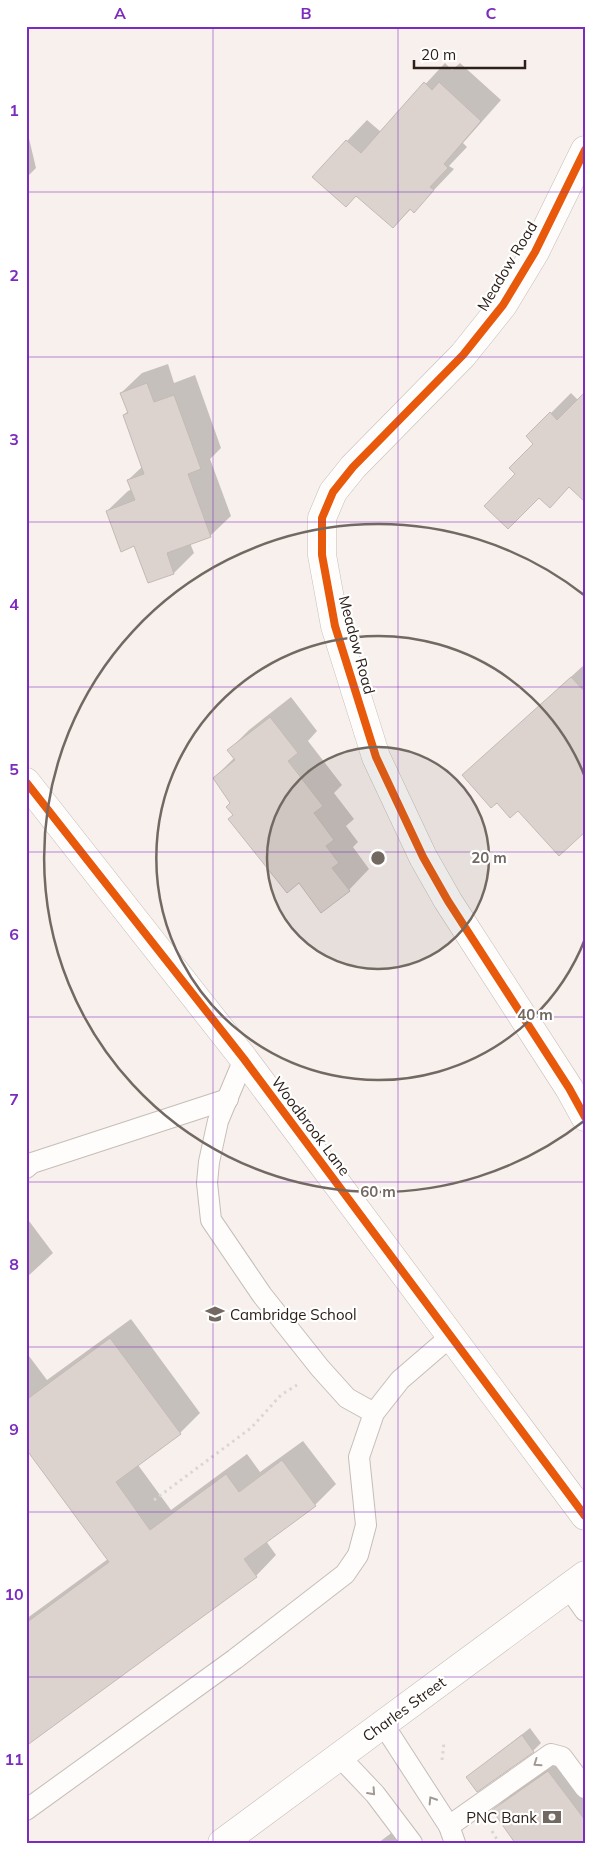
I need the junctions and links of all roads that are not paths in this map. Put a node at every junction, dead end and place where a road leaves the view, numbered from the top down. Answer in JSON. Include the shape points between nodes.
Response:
{"nodes":[{"id":1,"x":585,"y":150,"type":"edge"},
{"id":2,"x":26,"y":782,"type":"edge"},
{"id":3,"x":244,"y":1059,"type":"junction"},
{"id":4,"x":228,"y":1099,"type":"junction"},
{"id":5,"x":585,"y":1117,"type":"edge"},
{"id":6,"x":26,"y":1168,"type":"edge"},
{"id":7,"x":451,"y":1336,"type":"junction"},
{"id":8,"x":374,"y":1413,"type":"junction"},
{"id":9,"x":585,"y":1516,"type":"edge"},
{"id":10,"x":576,"y":1581,"type":"edge"},
{"id":11,"x":585,"y":1611,"type":"edge"},
{"id":12,"x":383,"y":1724,"type":"junction"},
{"id":13,"x":339,"y":1756,"type":"junction"},
{"id":14,"x":585,"y":1788,"type":"edge"},
{"id":15,"x":26,"y":1810,"type":"edge"},
{"id":16,"x":452,"y":1834,"type":"edge"},
{"id":17,"x":222,"y":1843,"type":"edge"},
{"id":18,"x":412,"y":1843,"type":"edge"}],
"edges":[{"from":1,"to":5,"type":"street","name":"Meadow Road","via":[[535,252],[503,305],[463,355],[352,467],[332,492],[322,518],[322,555],[335,626],[376,757],[399,808],[448,901]]},
{"from":2,"to":3,"type":"street","name":"Woodbrook Lane"},
{"from":3,"to":4,"type":"lane"},
{"from":3,"to":7,"type":"street","name":"Woodbrook Lane"},
{"from":4,"to":6,"type":"lane","via":[[32,1163]]},
{"from":4,"to":8,"type":"lane","via":[[218,1121],[209,1162],[207,1190],[211,1220],[262,1295],[320,1368],[347,1398]]},
{"from":7,"to":8,"type":"lane","via":[[400,1380]]},
{"from":7,"to":9,"type":"street","name":"Woodbrook Lane"},
{"from":8,"to":15,"type":"lane","via":[[359,1457],[366,1524],[358,1555],[345,1574],[235,1659]]},
{"from":10,"to":11,"type":"lane"},
{"from":10,"to":12,"type":"street","name":"Charles Street"},
{"from":12,"to":13,"type":"street","name":"Charles Street"},
{"from":16,"to":12,"type":"lane","one_way":true},
{"from":13,"to":17,"type":"street","name":"Charles Street"},
{"from":13,"to":18,"type":"lane","one_way":true,"via":[[375,1794]]},
{"from":14,"to":16,"type":"lane","one_way":true,"via":[[562,1757],[551,1754]]}]}
